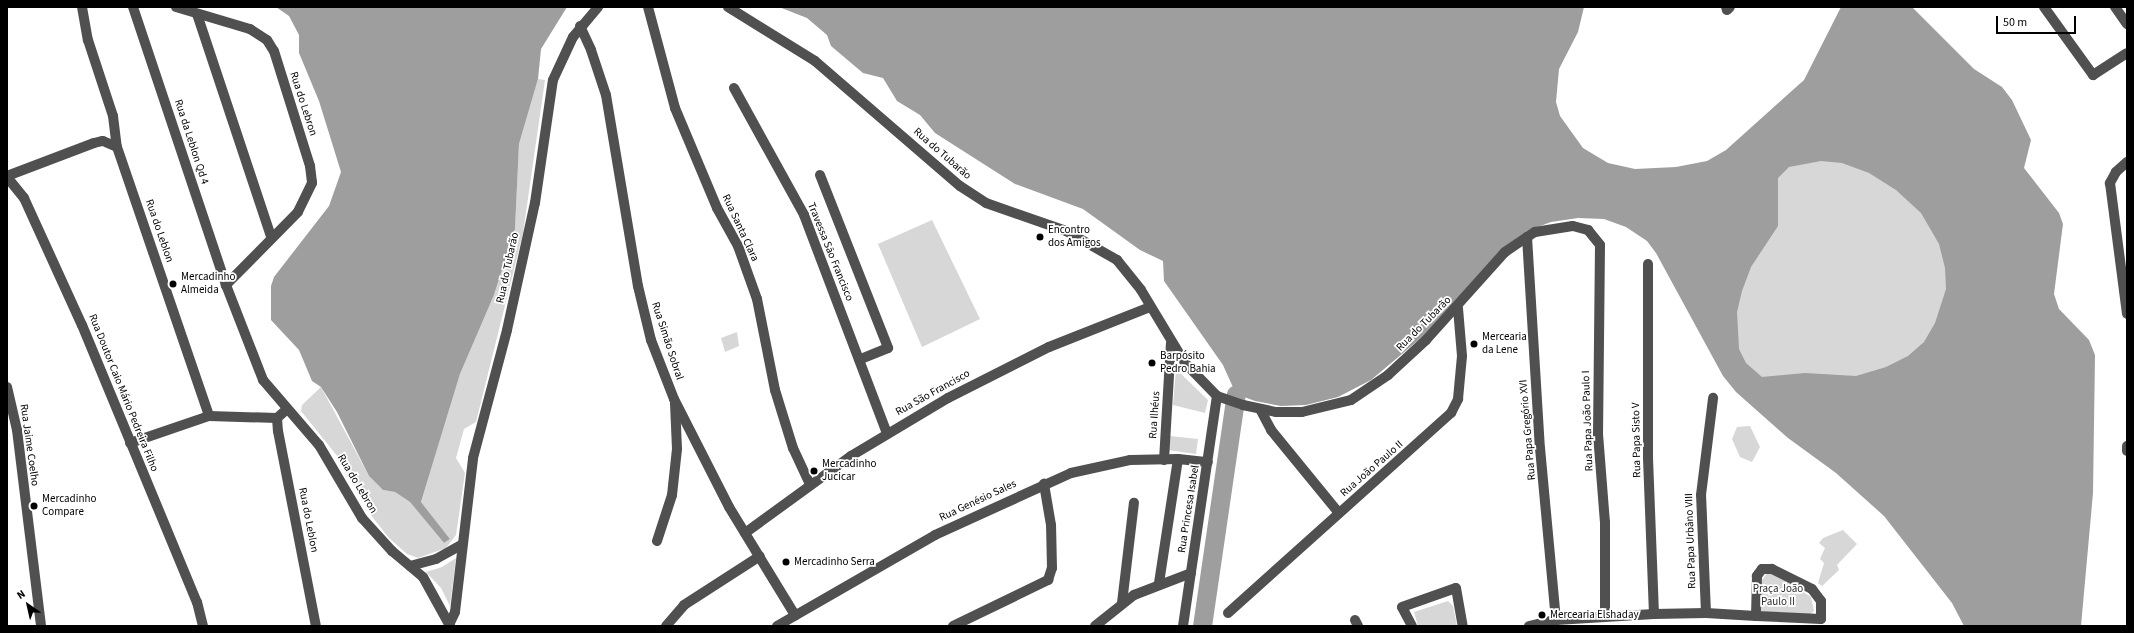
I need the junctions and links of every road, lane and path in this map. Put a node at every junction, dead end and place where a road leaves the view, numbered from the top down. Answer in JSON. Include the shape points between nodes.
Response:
{"nodes":[{"id":1,"x":82,"y":7,"type":"edge"},
{"id":2,"x":133,"y":7,"type":"edge"},
{"id":3,"x":176,"y":7,"type":"edge"},
{"id":4,"x":598,"y":7,"type":"edge"},
{"id":5,"x":648,"y":7,"type":"edge"},
{"id":6,"x":728,"y":7,"type":"edge"},
{"id":7,"x":2044,"y":7,"type":"edge"},
{"id":8,"x":2115,"y":7,"type":"edge"},
{"id":9,"x":197,"y":14,"type":"junction"},
{"id":10,"x":2127,"y":24,"type":"edge"},
{"id":11,"x":580,"y":26,"type":"junction"},
{"id":12,"x":2127,"y":53,"type":"edge"},
{"id":13,"x":734,"y":88,"type":"dead end"},
{"id":14,"x":117,"y":147,"type":"junction"},
{"id":15,"x":2127,"y":162,"type":"edge"},
{"id":16,"x":820,"y":174,"type":"dead end"},
{"id":17,"x":7,"y":176,"type":"edge"},
{"id":18,"x":1588,"y":230,"type":"joint"},
{"id":19,"x":272,"y":237,"type":"junction"},
{"id":20,"x":1527,"y":237,"type":"junction"},
{"id":21,"x":1648,"y":264,"type":"dead end"},
{"id":22,"x":226,"y":285,"type":"junction"},
{"id":23,"x":1150,"y":307,"type":"junction"},
{"id":24,"x":1458,"y":308,"type":"junction"},
{"id":25,"x":2127,"y":314,"type":"edge"},
{"id":26,"x":1171,"y":343,"type":"junction"},
{"id":27,"x":859,"y":360,"type":"junction"},
{"id":28,"x":7,"y":387,"type":"edge"},
{"id":29,"x":1221,"y":398,"type":"junction"},
{"id":30,"x":1713,"y":398,"type":"dead end"},
{"id":31,"x":674,"y":399,"type":"junction"},
{"id":32,"x":1260,"y":409,"type":"junction"},
{"id":33,"x":286,"y":410,"type":"junction"},
{"id":34,"x":209,"y":416,"type":"junction"},
{"id":35,"x":277,"y":418,"type":"junction"},
{"id":36,"x":887,"y":432,"type":"junction"},
{"id":37,"x":130,"y":444,"type":"junction"},
{"id":38,"x":2127,"y":446,"type":"edge"},
{"id":39,"x":2127,"y":451,"type":"edge"},
{"id":40,"x":1178,"y":459,"type":"junction"},
{"id":41,"x":1164,"y":460,"type":"junction"},
{"id":42,"x":1208,"y":462,"type":"junction"},
{"id":43,"x":810,"y":484,"type":"junction"},
{"id":44,"x":1044,"y":484,"type":"junction"},
{"id":45,"x":1134,"y":503,"type":"dead end"},
{"id":46,"x":1339,"y":513,"type":"junction"},
{"id":47,"x":746,"y":533,"type":"junction"},
{"id":48,"x":657,"y":541,"type":"dead end"},
{"id":49,"x":461,"y":545,"type":"junction"},
{"id":50,"x":760,"y":556,"type":"junction"},
{"id":51,"x":410,"y":566,"type":"junction"},
{"id":52,"x":1191,"y":574,"type":"junction"},
{"id":53,"x":1159,"y":584,"type":"junction"},
{"id":54,"x":1122,"y":603,"type":"junction"},
{"id":55,"x":1228,"y":613,"type":"dead end"},
{"id":56,"x":1706,"y":613,"type":"junction"},
{"id":57,"x":1654,"y":614,"type":"junction"},
{"id":58,"x":795,"y":615,"type":"junction"},
{"id":59,"x":1605,"y":616,"type":"junction"},
{"id":60,"x":1756,"y":616,"type":"junction"},
{"id":61,"x":1549,"y":623,"type":"edge"},
{"id":62,"x":450,"y":625,"type":"edge"},
{"id":63,"x":41,"y":626,"type":"edge"},
{"id":64,"x":203,"y":626,"type":"edge"},
{"id":65,"x":316,"y":626,"type":"edge"},
{"id":66,"x":666,"y":626,"type":"edge"},
{"id":67,"x":777,"y":626,"type":"edge"},
{"id":68,"x":953,"y":626,"type":"edge"},
{"id":69,"x":1094,"y":626,"type":"edge"},
{"id":70,"x":1183,"y":626,"type":"edge"},
{"id":71,"x":1412,"y":626,"type":"edge"},
{"id":72,"x":1463,"y":626,"type":"edge"},
{"id":73,"x":1529,"y":626,"type":"edge"}],
"edges":[{"from":1,"to":14,"type":"street","name":"Rua do Leblon","via":[[88,40],[113,116]]},
{"from":2,"to":22,"type":"street","name":"Rua da Leblon Qd 4"},
{"from":3,"to":9,"type":"street","name":"Rua do Lebron"},
{"from":4,"to":11,"type":"street","name":"Rua do Tubarão"},
{"from":5,"to":43,"type":"street","name":"Rua Santa Clara","via":[[675,108],[717,208],[738,246],[755,293],[775,390],[793,448]]},
{"from":6,"to":23,"type":"street","name":"Rua do Tubarão","via":[[815,61],[960,186],[986,202],[1066,231],[1117,260]]},
{"from":7,"to":12,"type":"street","via":[[2093,75]]},
{"from":8,"to":10,"type":"street"},
{"from":9,"to":19,"type":"street"},
{"from":9,"to":19,"type":"street","name":"Rua do Lebron","via":[[259,34],[274,51],[310,166],[312,183],[298,212]]},
{"from":11,"to":31,"type":"street","name":"Rua Simão Sobral","via":[[606,94],[644,316]]},
{"from":11,"to":49,"type":"street","name":"Rua do Tubarão","via":[[566,48],[553,80],[535,204],[507,330],[473,458]]},
{"from":13,"to":27,"type":"street","name":"Travessa Sāo Francisco","via":[[804,215]]},
{"from":14,"to":17,"type":"street","via":[[103,141],[94,142]]},
{"from":14,"to":34,"type":"street","name":"Rua do Leblon"},
{"from":15,"to":25,"type":"street","via":[[2116,172],[2110,183]]},
{"from":16,"to":27,"type":"street","via":[[888,348]]},
{"from":17,"to":37,"type":"street","name":"Rua Doutor Caio Mário Pedreira Filho","via":[[20,190],[34,217]]},
{"from":18,"to":20,"type":"street","name":"Rua do Tubarão","via":[[1573,226],[1557,226]]},
{"from":18,"to":59,"type":"street","name":"Rua Papa João Paulo I","via":[[1600,245],[1598,434],[1605,522]]},
{"from":19,"to":22,"type":"street","name":"Rua do Lebron"},
{"from":20,"to":24,"type":"street","name":"Rua do Tubarão","via":[[1494,264]]},
{"from":20,"to":61,"type":"street","name":"Rua Papa Gregório XVI"},
{"from":21,"to":57,"type":"street","name":"Rua Papa Sisto V","via":[[1648,458]]},
{"from":22,"to":33,"type":"street","name":"Rua da Leblon Qd 4","via":[[254,363],[263,380]]},
{"from":23,"to":26,"type":"street","name":"Rua do Tubarão"},
{"from":23,"to":36,"type":"street","name":"Rua São Francisco","via":[[1049,347]]},
{"from":24,"to":32,"type":"street","name":"Rua do Tubarão","via":[[1392,371],[1351,400],[1302,412]]},
{"from":24,"to":46,"type":"street","name":"Rua João Paulo II","via":[[1462,356],[1458,399],[1452,413]]},
{"from":26,"to":29,"type":"street","via":[[1185,363]]},
{"from":26,"to":41,"type":"street","name":"Rua Ilhéus"},
{"from":27,"to":36,"type":"street","name":"Travessa Sāo Francisco"},
{"from":28,"to":63,"type":"street","name":"Rua Jaime Coelho","via":[[17,430]]},
{"from":29,"to":32,"type":"street"},
{"from":29,"to":42,"type":"street","name":"Rua Princesa Isabel"},
{"from":30,"to":56,"type":"street","name":"Rua Papa Urbâno VIII","via":[[1701,495]]},
{"from":31,"to":47,"type":"street","name":"Rua Simão Sobral"},
{"from":31,"to":48,"type":"street","via":[[677,449],[674,477],[670,505]]},
{"from":32,"to":46,"type":"street","via":[[1271,430]]},
{"from":33,"to":35,"type":"street"},
{"from":33,"to":51,"type":"street","name":"Rua do Lebron","via":[[319,445],[362,518]]},
{"from":34,"to":35,"type":"street"},
{"from":34,"to":37,"type":"street"},
{"from":35,"to":65,"type":"street","name":"Rua do Leblon"},
{"from":36,"to":43,"type":"street","name":"Rua São Francisco"},
{"from":37,"to":64,"type":"street","name":"Rua Doutor Caio Mário Pedreira Filho","via":[[197,602]]},
{"from":38,"to":39,"type":"street"},
{"from":40,"to":41,"type":"street","name":"Rua Genésio Sales"},
{"from":40,"to":42,"type":"street","name":"Rua Genésio Sales"},
{"from":40,"to":53,"type":"street"},
{"from":41,"to":44,"type":"street","name":"Rua Genésio Sales","via":[[1104,464]]},
{"from":42,"to":52,"type":"street","name":"Rua Princesa Isabel"},
{"from":43,"to":47,"type":"street","name":"Rua São Francisco"},
{"from":44,"to":58,"type":"street","name":"Rua Genésio Sales","via":[[935,535]]},
{"from":44,"to":68,"type":"street","via":[[1051,525],[1052,568],[1048,580]]},
{"from":45,"to":54,"type":"street"},
{"from":46,"to":55,"type":"street","name":"Rua João Paulo II"},
{"from":47,"to":50,"type":"street","name":"Rua Simão Sobral"},
{"from":49,"to":51,"type":"street","via":[[436,560]]},
{"from":49,"to":62,"type":"street","name":"Rua do Tubarão","via":[[455,612]]},
{"from":50,"to":58,"type":"street","name":"Rua Simão Sobral"},
{"from":50,"to":66,"type":"street","via":[[684,605]]},
{"from":51,"to":62,"type":"street","name":"Rua do Lebron","via":[[432,590]]},
{"from":52,"to":53,"type":"street"},
{"from":52,"to":70,"type":"street","name":"Rua Princesa Isabel"},
{"from":53,"to":54,"type":"street"},
{"from":54,"to":69,"type":"street"},
{"from":56,"to":57,"type":"street"},
{"from":56,"to":60,"type":"street"},
{"from":57,"to":59,"type":"street"},
{"from":58,"to":67,"type":"street","name":"Rua Genésio Sales"},
{"from":59,"to":61,"type":"street"},
{"from":60,"to":60,"type":"street","via":[[1757,576],[1767,568],[1817,592],[1821,601],[1821,619]]},
{"from":61,"to":73,"type":"street"},
{"from":71,"to":72,"type":"street","via":[[1402,607],[1456,588]]}]}
